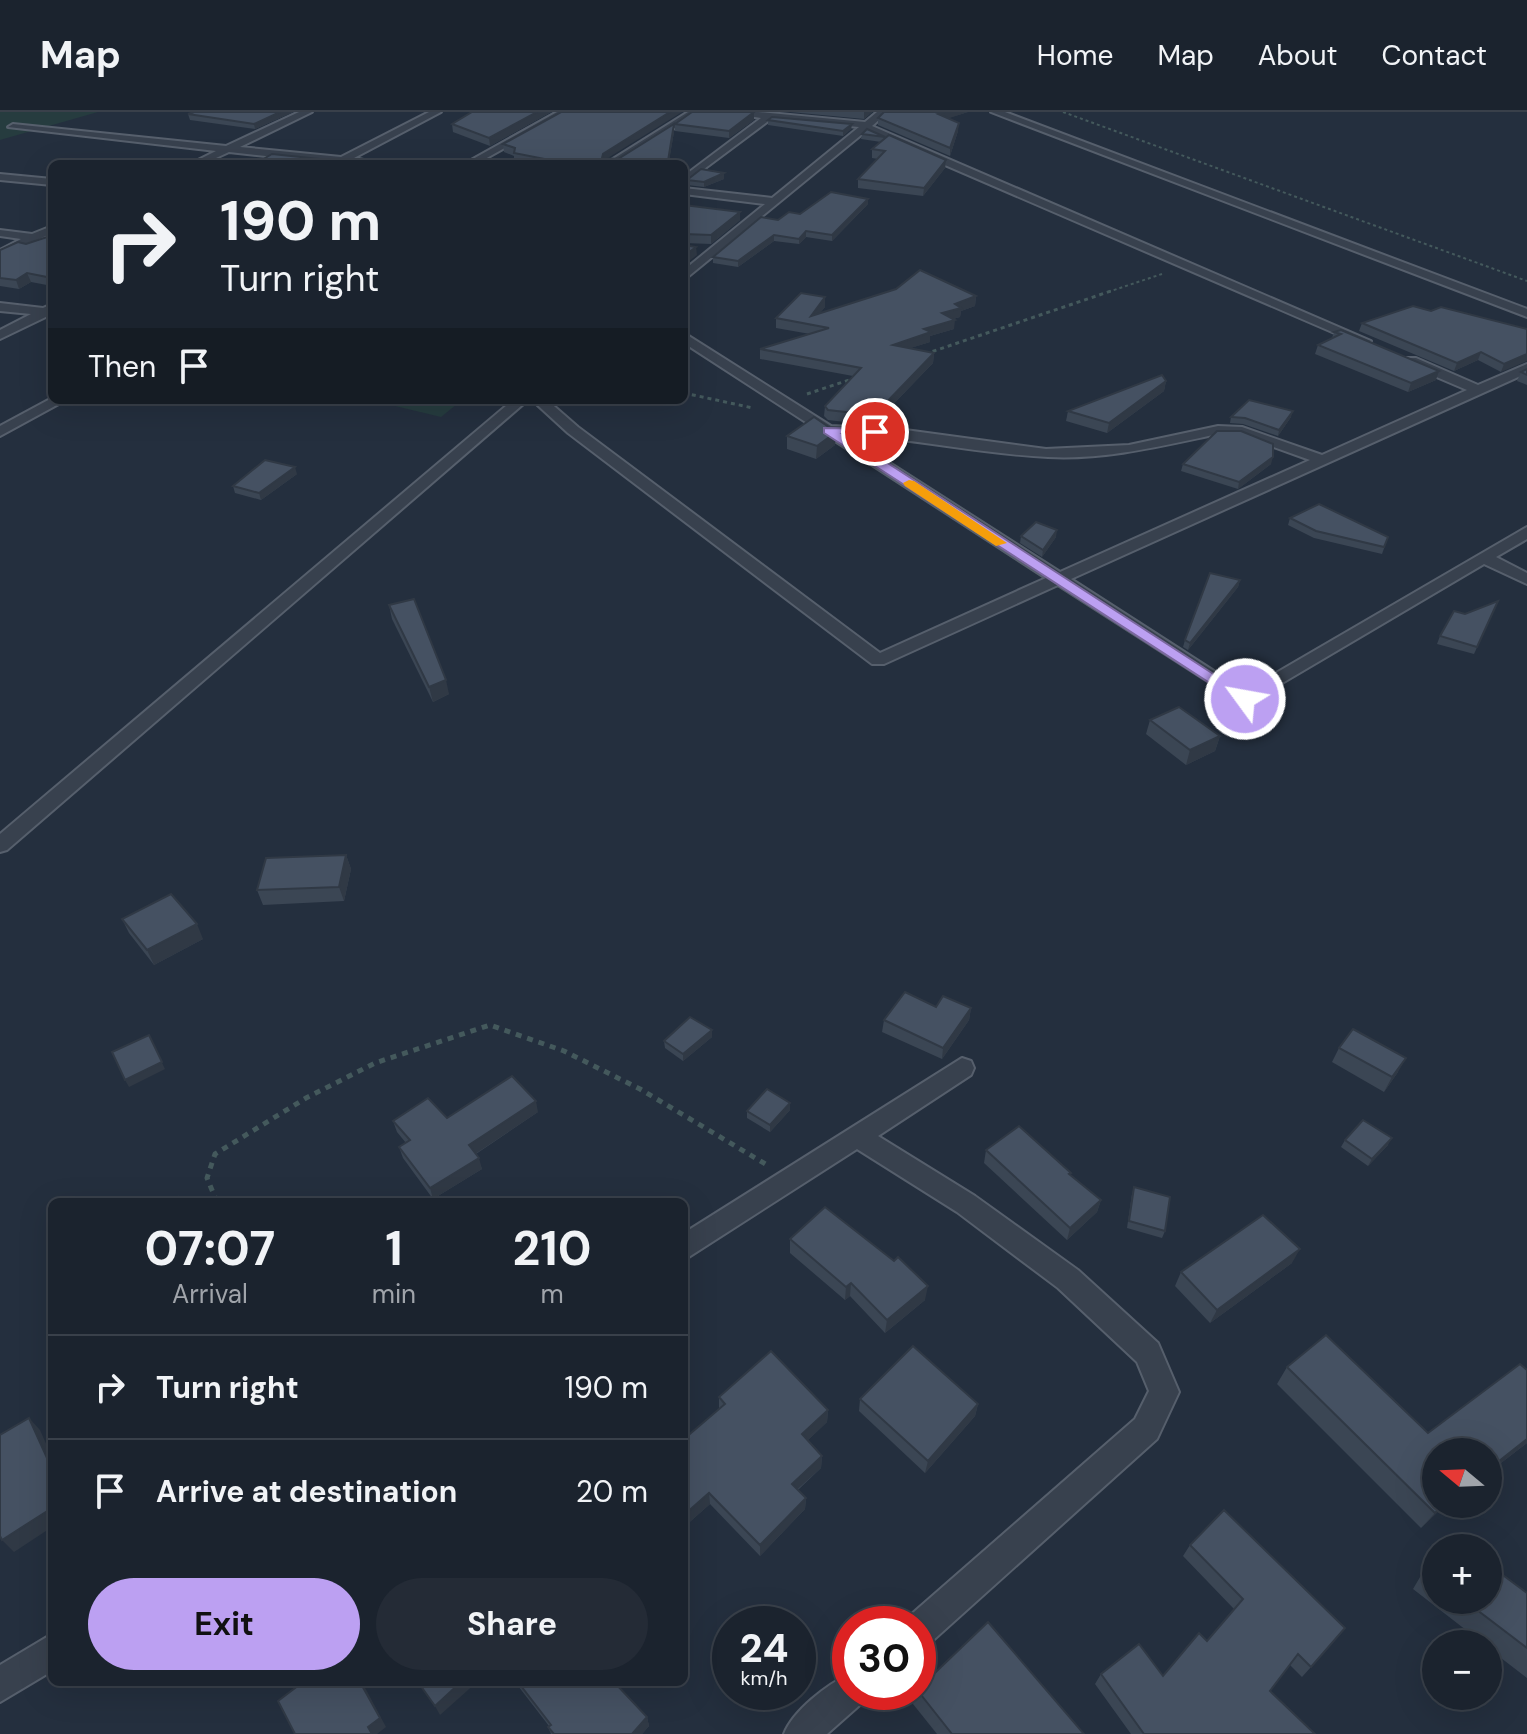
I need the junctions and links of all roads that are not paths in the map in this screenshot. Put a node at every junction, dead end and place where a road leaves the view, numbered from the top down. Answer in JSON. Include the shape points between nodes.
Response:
{"nodes":[{"id":1,"x":307,"y":112,"type":"edge"},
{"id":2,"x":436,"y":112,"type":"edge"},
{"id":3,"x":564,"y":112,"type":"edge"},
{"id":4,"x":695,"y":112,"type":"edge"},
{"id":5,"x":728,"y":112,"type":"edge"},
{"id":6,"x":883,"y":112,"type":"edge"},
{"id":7,"x":996,"y":112,"type":"edge"},
{"id":8,"x":769,"y":116,"type":"junction"},
{"id":9,"x":867,"y":126,"type":"junction"},
{"id":10,"x":13,"y":127,"type":"dead end"},
{"id":11,"x":227,"y":150,"type":"junction"},
{"id":12,"x":204,"y":160,"type":"edge"},
{"id":13,"x":319,"y":160,"type":"edge"},
{"id":14,"x":341,"y":160,"type":"edge"},
{"id":15,"x":476,"y":160,"type":"edge"},
{"id":16,"x":617,"y":160,"type":"edge"},
{"id":17,"x":0,"y":177,"type":"edge"},
{"id":18,"x":688,"y":178,"type":"edge"},
{"id":19,"x":48,"y":182,"type":"edge"},
{"id":20,"x":688,"y":191,"type":"edge"},
{"id":21,"x":774,"y":202,"type":"junction"},
{"id":22,"x":48,"y":231,"type":"edge"},
{"id":23,"x":0,"y":233,"type":"edge"},
{"id":24,"x":34,"y":238,"type":"junction"},
{"id":25,"x":695,"y":249,"type":"edge"},
{"id":26,"x":717,"y":251,"type":"junction"},
{"id":27,"x":0,"y":254,"type":"edge"},
{"id":28,"x":688,"y":273,"type":"edge"},
{"id":29,"x":0,"y":307,"type":"edge"},
{"id":30,"x":48,"y":311,"type":"edge"},
{"id":31,"x":48,"y":311,"type":"edge"},
{"id":32,"x":1527,"y":313,"type":"edge"},
{"id":33,"x":0,"y":335,"type":"edge"},
{"id":34,"x":688,"y":340,"type":"edge"},
{"id":35,"x":1375,"y":346,"type":"edge"},
{"id":36,"x":1404,"y":358,"type":"edge"},
{"id":37,"x":1527,"y":368,"type":"edge"},
{"id":38,"x":1478,"y":390,"type":"junction"},
{"id":39,"x":52,"y":404,"type":"edge"},
{"id":40,"x":516,"y":404,"type":"edge"},
{"id":41,"x":544,"y":404,"type":"edge"},
{"id":42,"x":828,"y":430,"type":"junction"},
{"id":43,"x":0,"y":432,"type":"edge"},
{"id":44,"x":1321,"y":459,"type":"junction"},
{"id":45,"x":1527,"y":532,"type":"edge"},
{"id":46,"x":1485,"y":558,"type":"junction"},
{"id":47,"x":1527,"y":579,"type":"edge"},
{"id":48,"x":1057,"y":580,"type":"junction"},
{"id":49,"x":0,"y":845,"type":"edge"},
{"id":50,"x":962,"y":1068,"type":"dead end"},
{"id":51,"x":859,"y":1137,"type":"junction"},
{"id":52,"x":688,"y":1245,"type":"edge"},
{"id":53,"x":936,"y":1615,"type":"edge"},
{"id":54,"x":48,"y":1654,"type":"edge"},
{"id":55,"x":0,"y":1685,"type":"edge"},
{"id":56,"x":832,"y":1707,"type":"edge"},
{"id":57,"x":801,"y":1734,"type":"edge"}],
"edges":[{"from":1,"to":11,"type":"street"},
{"from":2,"to":14,"type":"street"},
{"from":3,"to":15,"type":"street"},
{"from":4,"to":16,"type":"street"},
{"from":5,"to":8,"type":"street"},
{"from":6,"to":9,"type":"street"},
{"from":7,"to":32,"type":"street"},
{"from":8,"to":9,"type":"street"},
{"from":8,"to":18,"type":"street"},
{"from":9,"to":21,"type":"street"},
{"from":9,"to":35,"type":"street"},
{"from":10,"to":11,"type":"street"},
{"from":11,"to":12,"type":"street"},
{"from":11,"to":13,"type":"street"},
{"from":17,"to":19,"type":"street"},
{"from":20,"to":21,"type":"street"},
{"from":21,"to":26,"type":"street"},
{"from":22,"to":24,"type":"street"},
{"from":23,"to":24,"type":"street"},
{"from":24,"to":27,"type":"street"},
{"from":25,"to":26,"type":"street"},
{"from":26,"to":28,"type":"street"},
{"from":29,"to":30,"type":"street"},
{"from":31,"to":33,"type":"street"},
{"from":34,"to":42,"type":"street"},
{"from":36,"to":38,"type":"street"},
{"from":37,"to":38,"type":"street"},
{"from":38,"to":44,"type":"street"},
{"from":39,"to":43,"type":"street"},
{"from":40,"to":49,"type":"street"},
{"from":41,"to":48,"type":"street","via":[[878,660]]},
{"from":42,"to":44,"type":"street","via":[[898,433],[1046,453],[1129,449],[1218,430],[1242,431]]},
{"from":42,"to":48,"type":"street"},
{"from":44,"to":48,"type":"street"},
{"from":45,"to":46,"type":"street"},
{"from":46,"to":47,"type":"street"},
{"from":46,"to":48,"type":"street","via":[[1245,699]]},
{"from":50,"to":51,"type":"street"},
{"from":51,"to":52,"type":"street"},
{"from":51,"to":53,"type":"street","via":[[966,1204],[1068,1279],[1148,1353],[1164,1392],[1146,1429]]},
{"from":54,"to":55,"type":"street"},
{"from":56,"to":57,"type":"street"}]}
